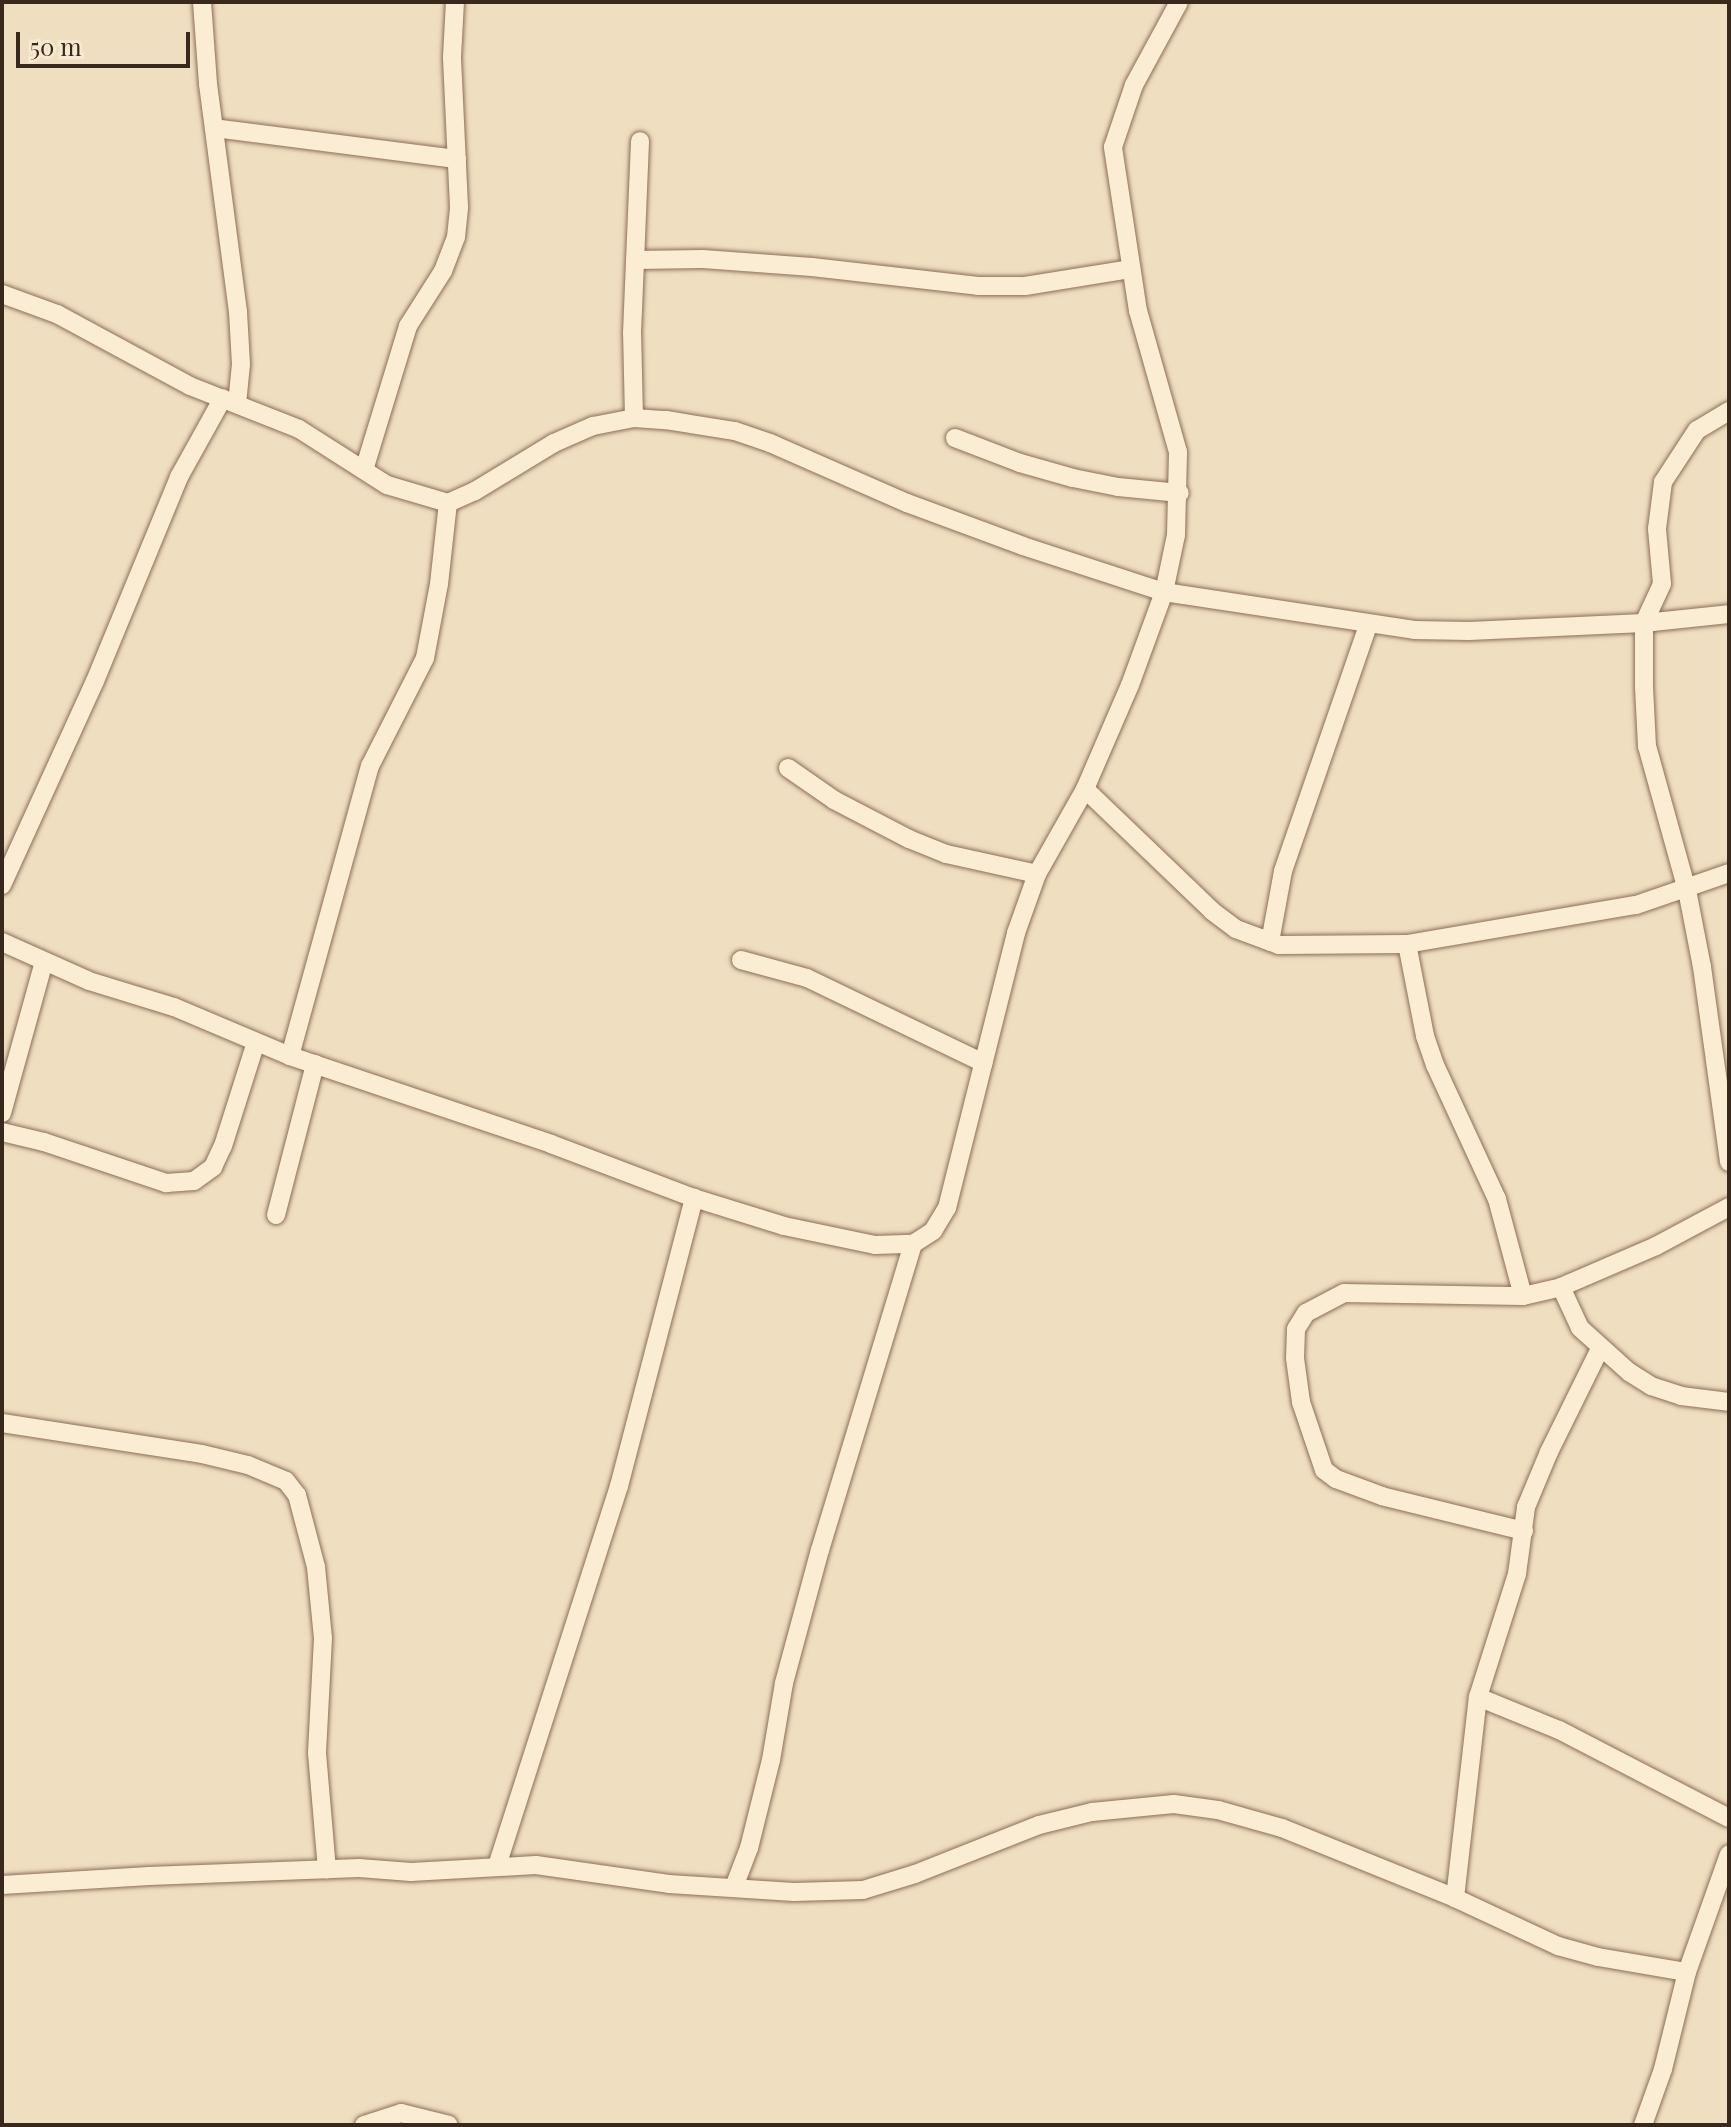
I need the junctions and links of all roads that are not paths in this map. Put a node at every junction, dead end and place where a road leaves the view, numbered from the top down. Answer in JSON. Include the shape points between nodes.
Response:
{"nodes":[{"id":1,"x":202,"y":2,"type":"edge"},
{"id":2,"x":455,"y":2,"type":"edge"},
{"id":3,"x":1179,"y":2,"type":"edge"},
{"id":4,"x":214,"y":128,"type":"junction"},
{"id":5,"x":640,"y":141,"type":"dead end"},
{"id":6,"x":457,"y":159,"type":"junction"},
{"id":7,"x":635,"y":260,"type":"junction"},
{"id":8,"x":1130,"y":269,"type":"junction"},
{"id":9,"x":2,"y":294,"type":"edge"},
{"id":10,"x":230,"y":401,"type":"junction"},
{"id":11,"x":1729,"y":411,"type":"edge"},
{"id":12,"x":634,"y":418,"type":"junction"},
{"id":13,"x":955,"y":438,"type":"dead end"},
{"id":14,"x":364,"y":470,"type":"junction"},
{"id":15,"x":1180,"y":493,"type":"junction"},
{"id":16,"x":448,"y":503,"type":"junction"},
{"id":17,"x":1164,"y":592,"type":"junction"},
{"id":18,"x":1729,"y":614,"type":"edge"},
{"id":19,"x":1644,"y":623,"type":"junction"},
{"id":20,"x":1368,"y":625,"type":"junction"},
{"id":21,"x":788,"y":768,"type":"dead end"},
{"id":22,"x":1085,"y":789,"type":"junction"},
{"id":23,"x":1729,"y":873,"type":"edge"},
{"id":24,"x":1037,"y":874,"type":"junction"},
{"id":25,"x":2,"y":885,"type":"edge"},
{"id":26,"x":1687,"y":890,"type":"junction"},
{"id":27,"x":2,"y":942,"type":"edge"},
{"id":28,"x":1270,"y":942,"type":"junction"},
{"id":29,"x":1407,"y":944,"type":"junction"},
{"id":30,"x":741,"y":960,"type":"dead end"},
{"id":31,"x":44,"y":962,"type":"junction"},
{"id":32,"x":256,"y":1042,"type":"junction"},
{"id":33,"x":290,"y":1056,"type":"junction"},
{"id":34,"x":984,"y":1063,"type":"junction"},
{"id":35,"x":315,"y":1064,"type":"junction"},
{"id":36,"x":2,"y":1113,"type":"edge"},
{"id":37,"x":2,"y":1132,"type":"edge"},
{"id":38,"x":1729,"y":1162,"type":"edge"},
{"id":39,"x":694,"y":1198,"type":"junction"},
{"id":40,"x":1729,"y":1207,"type":"edge"},
{"id":41,"x":276,"y":1215,"type":"dead end"},
{"id":42,"x":913,"y":1244,"type":"junction"},
{"id":43,"x":1561,"y":1287,"type":"junction"},
{"id":44,"x":1523,"y":1296,"type":"junction"},
{"id":45,"x":1600,"y":1349,"type":"junction"},
{"id":46,"x":1729,"y":1402,"type":"edge"},
{"id":47,"x":2,"y":1423,"type":"edge"},
{"id":48,"x":1524,"y":1531,"type":"junction"},
{"id":49,"x":1478,"y":1697,"type":"junction"},
{"id":50,"x":1729,"y":1818,"type":"edge"},
{"id":51,"x":1729,"y":1854,"type":"edge"},
{"id":52,"x":497,"y":1866,"type":"junction"},
{"id":53,"x":327,"y":1870,"type":"junction"},
{"id":54,"x":2,"y":1885,"type":"edge"},
{"id":55,"x":734,"y":1887,"type":"junction"},
{"id":56,"x":1455,"y":1898,"type":"junction"},
{"id":57,"x":1687,"y":1972,"type":"junction"},
{"id":58,"x":364,"y":2125,"type":"edge"},
{"id":59,"x":449,"y":2125,"type":"edge"},
{"id":60,"x":1643,"y":2125,"type":"edge"}],
"edges":[{"from":1,"to":4,"type":"street"},
{"from":2,"to":6,"type":"street"},
{"from":3,"to":8,"type":"street","via":[[1134,85],[1113,147]]},
{"from":4,"to":6,"type":"street"},
{"from":4,"to":10,"type":"street","via":[[238,312],[241,364]]},
{"from":5,"to":7,"type":"street"},
{"from":6,"to":14,"type":"street","via":[[456,237],[443,271],[408,326]]},
{"from":7,"to":8,"type":"street","via":[[797,266],[978,286],[1025,286]]},
{"from":7,"to":12,"type":"street"},
{"from":8,"to":15,"type":"street","via":[[1178,452]]},
{"from":9,"to":10,"type":"street","via":[[57,314],[172,377]]},
{"from":10,"to":14,"type":"street","via":[[299,429]]},
{"from":10,"to":25,"type":"street","via":[[179,477],[95,681]]},
{"from":11,"to":19,"type":"street","via":[[1697,430],[1663,482],[1657,529],[1662,584]]},
{"from":12,"to":16,"type":"street","via":[[593,426],[554,443]]},
{"from":12,"to":17,"type":"street","via":[[735,431],[1008,541]]},
{"from":13,"to":15,"type":"street","via":[[1073,478]]},
{"from":14,"to":16,"type":"street","via":[[397,489]]},
{"from":15,"to":17,"type":"street"},
{"from":16,"to":33,"type":"street","via":[[425,658],[370,766]]},
{"from":17,"to":20,"type":"street"},
{"from":17,"to":22,"type":"street"},
{"from":18,"to":19,"type":"street"},
{"from":19,"to":20,"type":"street","via":[[1469,631]]},
{"from":19,"to":26,"type":"street","via":[[1647,746]]},
{"from":20,"to":28,"type":"street","via":[[1283,871]]},
{"from":21,"to":24,"type":"street","via":[[834,800],[909,839],[946,854]]},
{"from":22,"to":24,"type":"street"},
{"from":22,"to":28,"type":"street","via":[[1212,911],[1236,929]]},
{"from":23,"to":26,"type":"street"},
{"from":24,"to":34,"type":"street","via":[[1016,933]]},
{"from":26,"to":29,"type":"street","via":[[1589,915]]},
{"from":26,"to":38,"type":"street"},
{"from":27,"to":31,"type":"street"},
{"from":28,"to":29,"type":"street"},
{"from":29,"to":44,"type":"street","via":[[1425,1036],[1497,1199]]},
{"from":30,"to":34,"type":"street","via":[[807,978]]},
{"from":31,"to":32,"type":"street"},
{"from":31,"to":36,"type":"street"},
{"from":32,"to":33,"type":"street"},
{"from":32,"to":37,"type":"street","via":[[223,1146],[213,1167],[194,1181],[166,1183]]},
{"from":33,"to":35,"type":"street"},
{"from":34,"to":42,"type":"street","via":[[947,1208],[933,1231]]},
{"from":35,"to":39,"type":"street"},
{"from":35,"to":41,"type":"street"},
{"from":39,"to":42,"type":"street","via":[[784,1226],[875,1245]]},
{"from":39,"to":52,"type":"street","via":[[619,1486]]},
{"from":40,"to":43,"type":"street"},
{"from":42,"to":55,"type":"street","via":[[820,1550],[784,1683],[749,1848]]},
{"from":43,"to":44,"type":"street"},
{"from":43,"to":45,"type":"street","via":[[1580,1328]]},
{"from":44,"to":48,"type":"street","via":[[1344,1293],[1306,1313],[1296,1329],[1295,1358],[1301,1402],[1324,1470],[1382,1496]]},
{"from":45,"to":46,"type":"street","via":[[1651,1386]]},
{"from":45,"to":48,"type":"street","via":[[1531,1489]]},
{"from":47,"to":53,"type":"street","via":[[233,1462],[270,1472],[297,1495],[316,1567],[323,1638],[317,1753]]},
{"from":48,"to":49,"type":"street","via":[[1510,1601]]},
{"from":49,"to":50,"type":"street","via":[[1559,1730]]},
{"from":49,"to":56,"type":"street"},
{"from":51,"to":57,"type":"street"},
{"from":52,"to":53,"type":"street"},
{"from":52,"to":55,"type":"street","via":[[581,1869],[669,1884]]},
{"from":53,"to":54,"type":"street"},
{"from":55,"to":56,"type":"street","via":[[863,1890],[1039,1825],[1105,1810],[1174,1804],[1282,1828]]},
{"from":56,"to":57,"type":"street","via":[[1558,1946]]},
{"from":57,"to":60,"type":"street"},
{"from":58,"to":59,"type":"street","via":[[401,2113]]}]}
